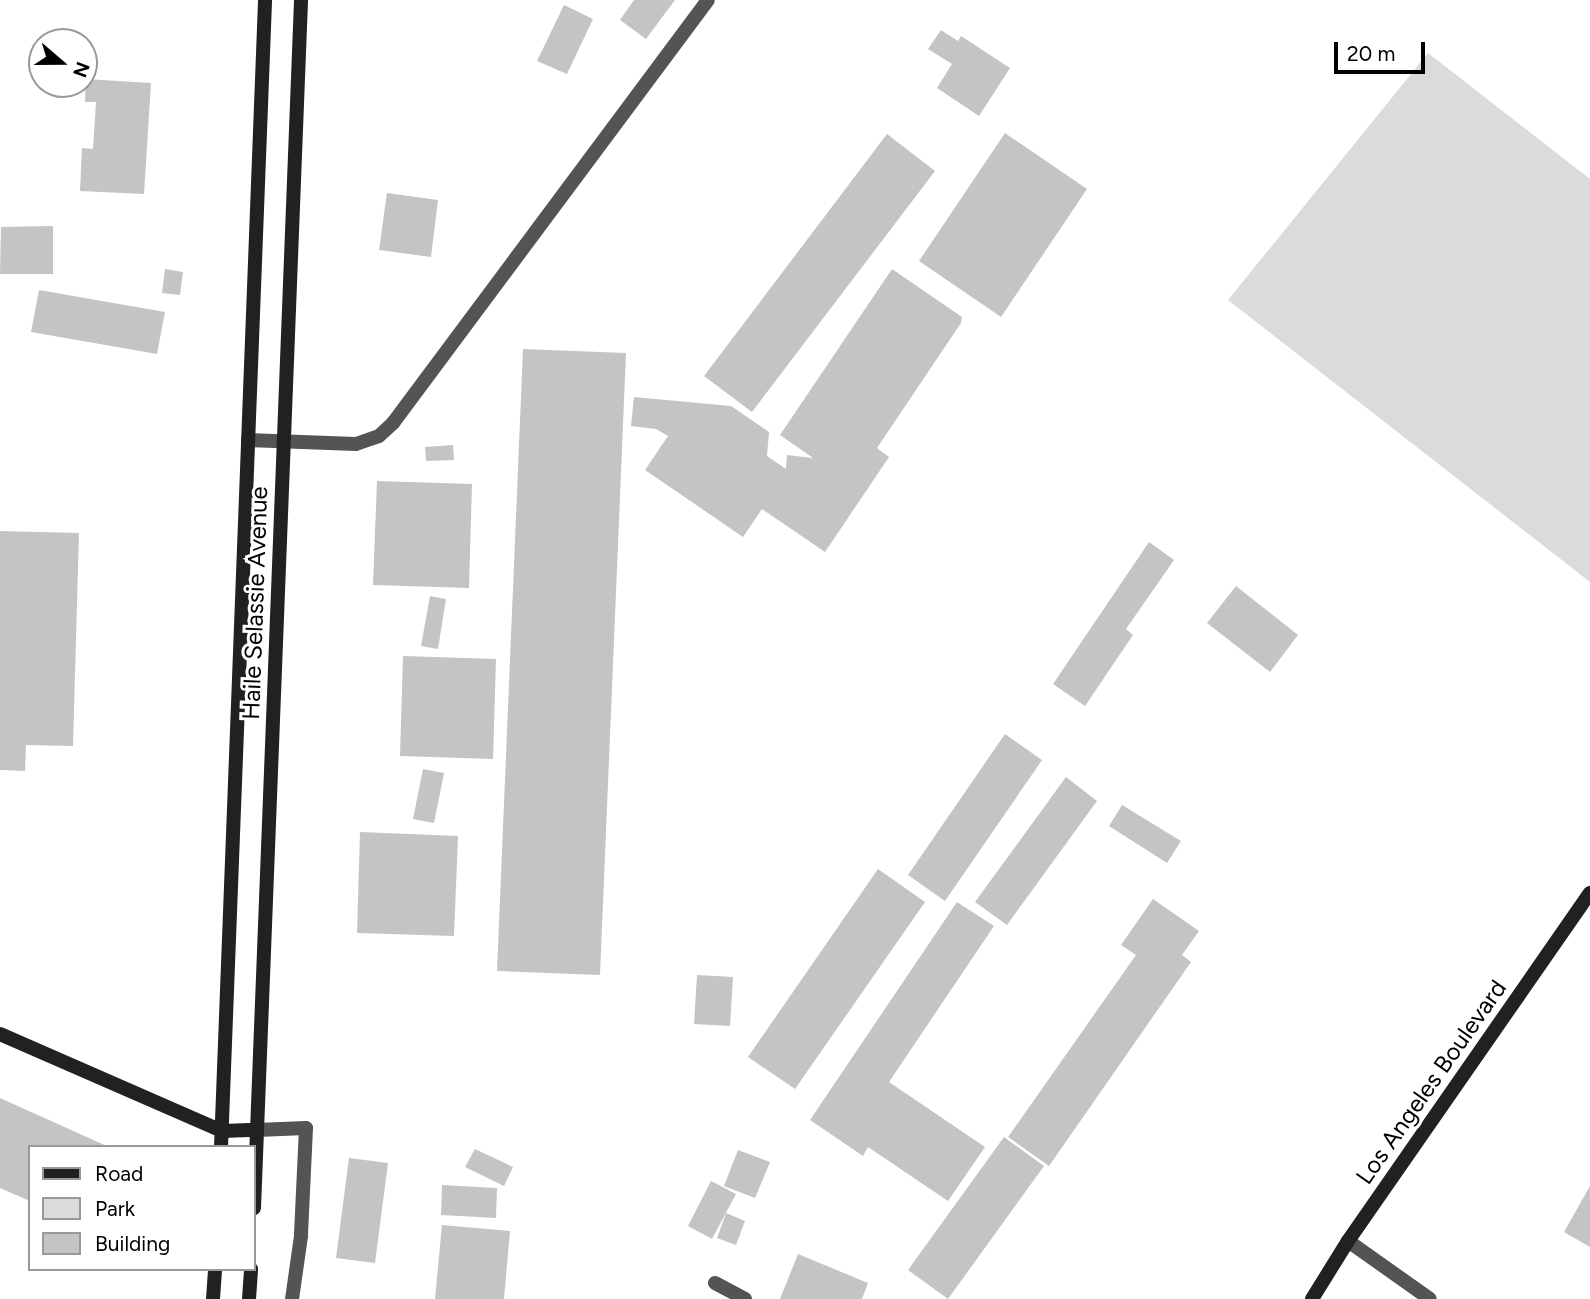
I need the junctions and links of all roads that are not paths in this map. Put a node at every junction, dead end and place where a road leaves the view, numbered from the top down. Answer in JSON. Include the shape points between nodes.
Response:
{"nodes":[{"id":1,"x":265,"y":0,"type":"edge"},
{"id":2,"x":302,"y":0,"type":"edge"},
{"id":3,"x":708,"y":0,"type":"edge"},
{"id":4,"x":248,"y":440,"type":"junction"},
{"id":5,"x":284,"y":442,"type":"junction"},
{"id":6,"x":1590,"y":893,"type":"edge"},
{"id":7,"x":0,"y":1034,"type":"edge"},
{"id":8,"x":257,"y":1130,"type":"junction"},
{"id":9,"x":222,"y":1131,"type":"junction"},
{"id":10,"x":221,"y":1145,"type":"edge"},
{"id":11,"x":256,"y":1156,"type":"edge"},
{"id":12,"x":1348,"y":1241,"type":"junction"},
{"id":13,"x":215,"y":1271,"type":"edge"},
{"id":14,"x":251,"y":1271,"type":"edge"},
{"id":15,"x":715,"y":1283,"type":"dead end"},
{"id":16,"x":213,"y":1299,"type":"edge"},
{"id":17,"x":249,"y":1299,"type":"edge"},
{"id":18,"x":292,"y":1299,"type":"edge"},
{"id":19,"x":745,"y":1299,"type":"edge"},
{"id":20,"x":1312,"y":1299,"type":"edge"},
{"id":21,"x":1430,"y":1299,"type":"edge"}],
"edges":[{"from":1,"to":4,"type":"main road","name":"Haile Selassie Avenue"},
{"from":2,"to":5,"type":"main road","name":"Haile Selassie Avenue"},
{"from":3,"to":5,"type":"street","via":[[393,423],[379,436],[356,444]]},
{"from":4,"to":5,"type":"street"},
{"from":4,"to":9,"type":"main road","name":"Haile Selassie Avenue"},
{"from":5,"to":8,"type":"main road","name":"Haile Selassie Avenue"},
{"from":6,"to":12,"type":"main road","name":"Los Angeles Boulevard"},
{"from":7,"to":9,"type":"main road"},
{"from":8,"to":9,"type":"main road"},
{"from":8,"to":11,"type":"main road","name":"Haile Selassie Avenue"},
{"from":8,"to":18,"type":"street","via":[[306,1128],[301,1236]]},
{"from":9,"to":10,"type":"main road","name":"Haile Selassie Avenue"},
{"from":12,"to":20,"type":"main road","name":"Los Angeles Boulevard"},
{"from":12,"to":21,"type":"street"},
{"from":13,"to":16,"type":"main road"},
{"from":14,"to":17,"type":"main road"},
{"from":15,"to":19,"type":"street"}]}
